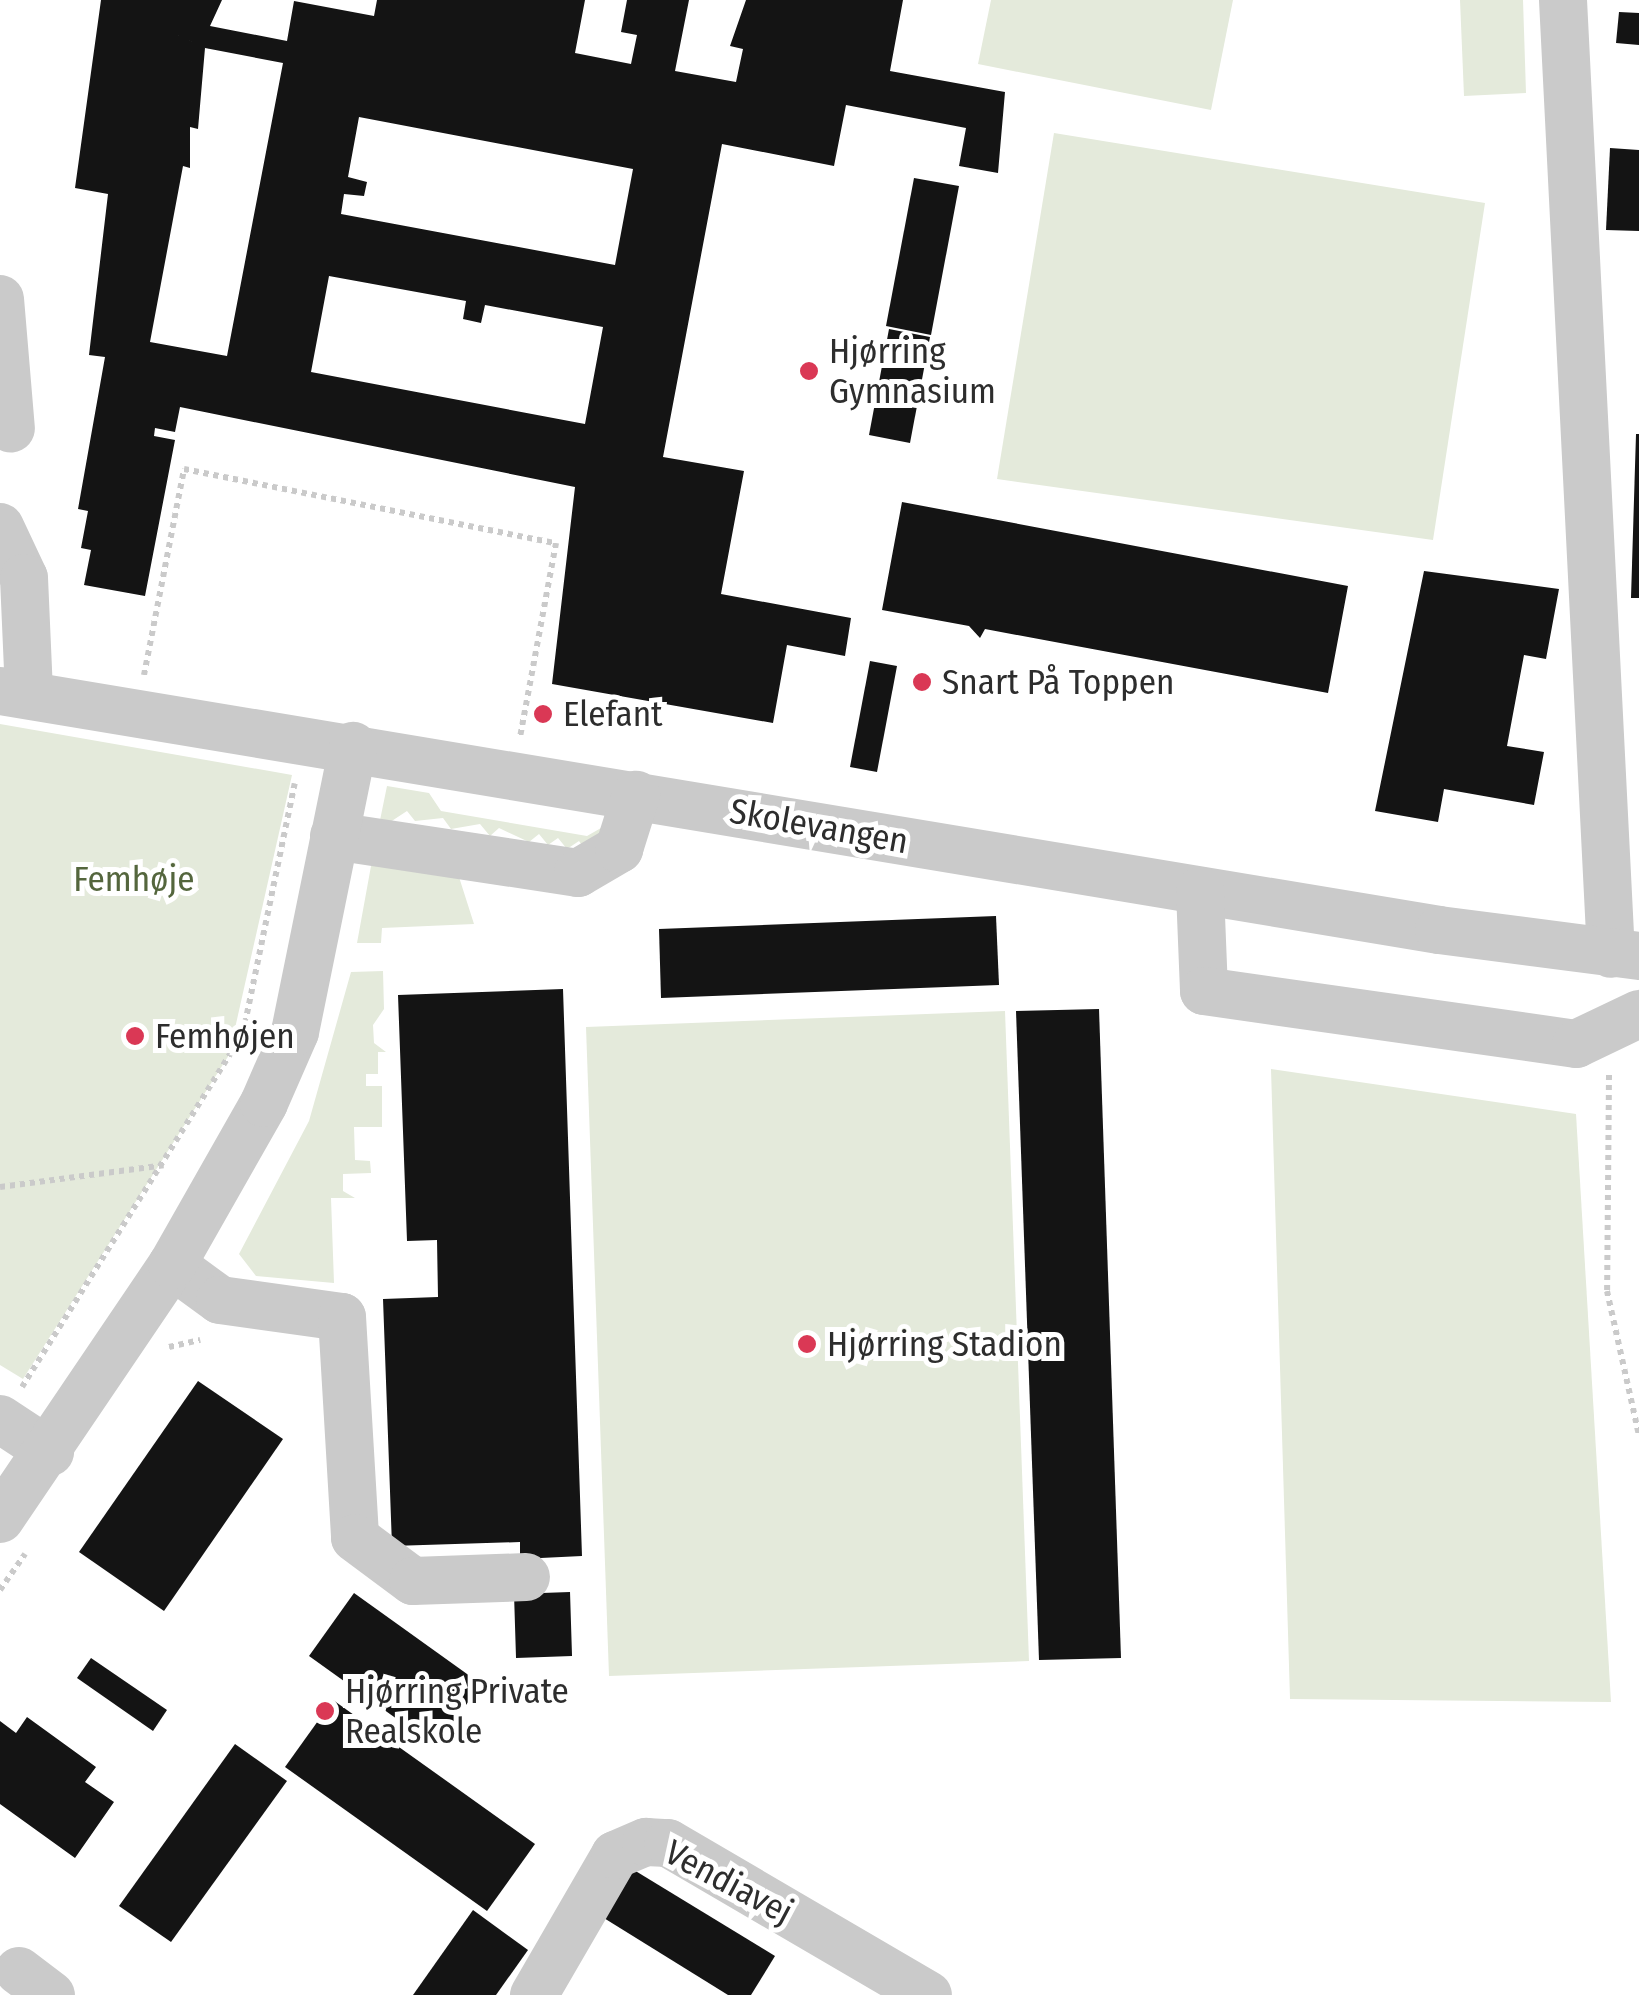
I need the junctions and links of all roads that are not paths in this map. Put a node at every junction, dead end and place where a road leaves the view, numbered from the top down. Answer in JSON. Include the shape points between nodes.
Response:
{"nodes":[{"id":1,"x":1563,"y":0,"type":"edge"},
{"id":2,"x":0,"y":300,"type":"edge"},
{"id":3,"x":11,"y":429,"type":"dead end"},
{"id":4,"x":0,"y":528,"type":"edge"},
{"id":5,"x":12,"y":608,"type":"edge"},
{"id":6,"x":14,"y":692,"type":"edge"},
{"id":7,"x":353,"y":746,"type":"junction"},
{"id":8,"x":636,"y":794,"type":"junction"},
{"id":9,"x":334,"y":836,"type":"junction"},
{"id":10,"x":1200,"y":891,"type":"junction"},
{"id":11,"x":1625,"y":955,"type":"edge"},
{"id":12,"x":1624,"y":1020,"type":"edge"},
{"id":13,"x":172,"y":1264,"type":"junction"},
{"id":14,"x":1,"y":1420,"type":"edge"},
{"id":15,"x":50,"y":1452,"type":"junction"},
{"id":16,"x":17,"y":1530,"type":"edge"},
{"id":17,"x":526,"y":1577,"type":"dead end"},
{"id":18,"x":534,"y":1995,"type":"edge"},
{"id":19,"x":928,"y":1995,"type":"edge"}],
"edges":[{"from":1,"to":11,"type":"street"},
{"from":2,"to":3,"type":"street"},
{"from":4,"to":5,"type":"street","via":[[24,578]]},
{"from":5,"to":6,"type":"street"},
{"from":6,"to":7,"type":"street","name":"Skolevangen"},
{"from":7,"to":8,"type":"street","name":"Skolevangen"},
{"from":7,"to":9,"type":"street"},
{"from":8,"to":9,"type":"street","via":[[619,849],[578,873]]},
{"from":8,"to":10,"type":"street","name":"Skolevangen"},
{"from":9,"to":13,"type":"street","via":[[295,1032]]},
{"from":10,"to":11,"type":"street","name":"Skolevangen"},
{"from":10,"to":12,"type":"street","via":[[1204,992],[1576,1044]]},
{"from":13,"to":15,"type":"street"},
{"from":13,"to":17,"type":"street","via":[[220,1300],[342,1317],[355,1538],[413,1581]]},
{"from":14,"to":15,"type":"street"},
{"from":15,"to":16,"type":"street"},
{"from":18,"to":19,"type":"street","name":"Vendiavej","via":[[615,1855],[646,1842],[668,1843]]}]}
